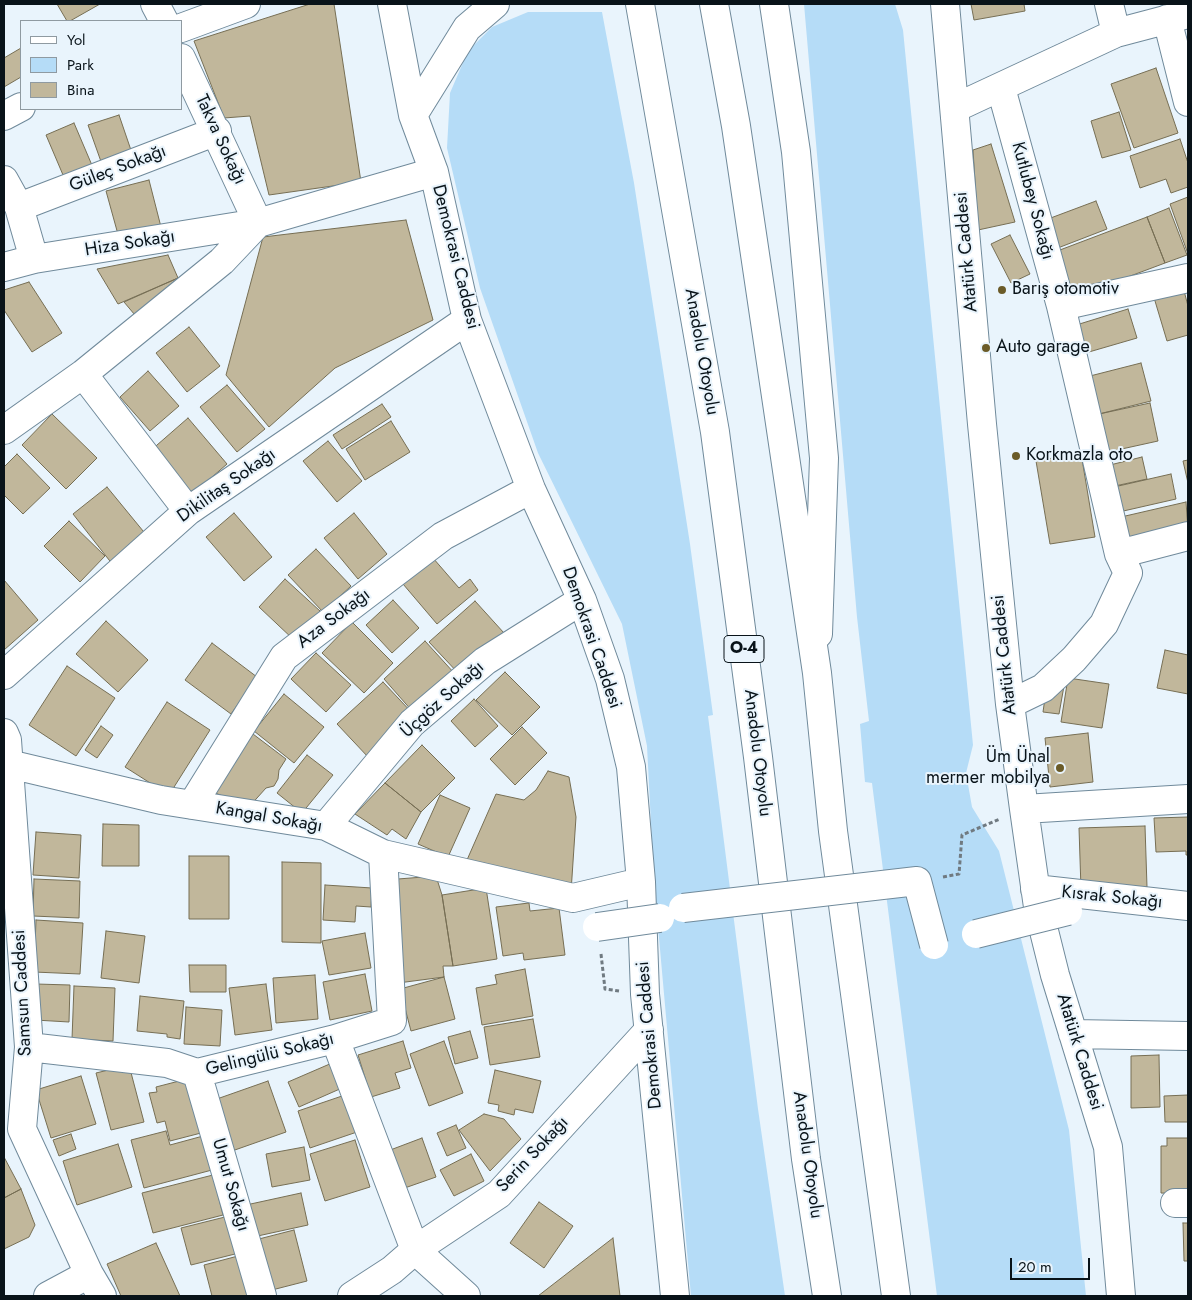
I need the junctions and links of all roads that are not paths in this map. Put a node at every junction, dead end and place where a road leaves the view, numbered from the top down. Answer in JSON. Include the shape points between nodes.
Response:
{"nodes":[{"id":1,"x":155,"y":4,"type":"edge"},
{"id":2,"x":246,"y":4,"type":"edge"},
{"id":3,"x":392,"y":4,"type":"edge"},
{"id":4,"x":495,"y":4,"type":"edge"},
{"id":5,"x":640,"y":4,"type":"edge"},
{"id":6,"x":714,"y":4,"type":"edge"},
{"id":7,"x":774,"y":4,"type":"edge"},
{"id":8,"x":1109,"y":4,"type":"edge"},
{"id":9,"x":942,"y":9,"type":"edge"},
{"id":10,"x":1178,"y":16,"type":"edge"},
{"id":11,"x":163,"y":20,"type":"edge"},
{"id":12,"x":182,"y":28,"type":"edge"},
{"id":13,"x":1116,"y":33,"type":"junction"},
{"id":14,"x":182,"y":60,"type":"edge"},
{"id":15,"x":1001,"y":88,"type":"junction"},
{"id":16,"x":1188,"y":102,"type":"edge"},
{"id":17,"x":20,"y":108,"type":"edge"},
{"id":18,"x":955,"y":108,"type":"junction"},
{"id":19,"x":4,"y":116,"type":"edge"},
{"id":20,"x":413,"y":116,"type":"junction"},
{"id":21,"x":217,"y":131,"type":"junction"},
{"id":22,"x":434,"y":172,"type":"junction"},
{"id":23,"x":4,"y":180,"type":"edge"},
{"id":24,"x":19,"y":206,"type":"junction"},
{"id":25,"x":258,"y":223,"type":"junction"},
{"id":26,"x":34,"y":259,"type":"junction"},
{"id":27,"x":4,"y":267,"type":"edge"},
{"id":28,"x":1188,"y":278,"type":"edge"},
{"id":29,"x":1061,"y":306,"type":"junction"},
{"id":30,"x":468,"y":320,"type":"junction"},
{"id":31,"x":83,"y":374,"type":"junction"},
{"id":32,"x":4,"y":430,"type":"edge"},
{"id":33,"x":531,"y":488,"type":"junction"},
{"id":34,"x":188,"y":511,"type":"junction"},
{"id":35,"x":1188,"y":536,"type":"edge"},
{"id":36,"x":1119,"y":554,"type":"junction"},
{"id":37,"x":582,"y":600,"type":"junction"},
{"id":38,"x":817,"y":673,"type":"junction"},
{"id":39,"x":4,"y":675,"type":"edge"},
{"id":40,"x":1010,"y":704,"type":"junction"},
{"id":41,"x":4,"y":733,"type":"edge"},
{"id":42,"x":9,"y":764,"type":"junction"},
{"id":43,"x":1188,"y":799,"type":"edge"},
{"id":44,"x":192,"y":805,"type":"junction"},
{"id":45,"x":1024,"y":809,"type":"junction"},
{"id":46,"x":326,"y":826,"type":"junction"},
{"id":47,"x":383,"y":854,"type":"junction"},
{"id":48,"x":641,"y":882,"type":"junction"},
{"id":49,"x":1035,"y":889,"type":"junction"},
{"id":50,"x":1188,"y":906,"type":"edge"},
{"id":51,"x":1068,"y":911,"type":"dead end"},
{"id":52,"x":597,"y":927,"type":"road end"},
{"id":53,"x":976,"y":934,"type":"dead end"},
{"id":54,"x":934,"y":945,"type":"dead end"},
{"id":55,"x":649,"y":1030,"type":"junction"},
{"id":56,"x":1073,"y":1034,"type":"junction"},
{"id":57,"x":1188,"y":1036,"type":"edge"},
{"id":58,"x":335,"y":1039,"type":"junction"},
{"id":59,"x":29,"y":1047,"type":"junction"},
{"id":60,"x":197,"y":1073,"type":"junction"},
{"id":61,"x":13,"y":1135,"type":"edge"},
{"id":62,"x":415,"y":1250,"type":"junction"},
{"id":63,"x":96,"y":1285,"type":"edge"},
{"id":64,"x":48,"y":1296,"type":"edge"},
{"id":65,"x":262,"y":1296,"type":"edge"},
{"id":66,"x":352,"y":1296,"type":"edge"},
{"id":67,"x":466,"y":1296,"type":"edge"},
{"id":68,"x":675,"y":1296,"type":"edge"},
{"id":69,"x":827,"y":1296,"type":"edge"},
{"id":70,"x":896,"y":1296,"type":"edge"},
{"id":71,"x":1121,"y":1296,"type":"edge"}],
"edges":[{"from":1,"to":11,"type":"main road"},
{"from":2,"to":12,"type":"main road"},
{"from":3,"to":20,"type":"main road","name":"Demokrasi Caddesi"},
{"from":4,"to":20,"type":"main road","via":[[467,28]]},
{"from":5,"to":69,"type":"main road","name":"Anadolu Otoyolu","number":"O-4","via":[[715,432],[760,766],[806,1160]]},
{"from":6,"to":38,"type":"main road","via":[[736,126]]},
{"from":7,"to":38,"type":"main road","via":[[796,152],[824,458]]},
{"from":8,"to":13,"type":"main road"},
{"from":9,"to":18,"type":"main road","name":"Atatürk Caddesi"},
{"from":10,"to":13,"type":"main road"},
{"from":10,"to":16,"type":"main road"},
{"from":13,"to":15,"type":"main road"},
{"from":14,"to":21,"type":"main road","name":"Takva Sokağı"},
{"from":15,"to":18,"type":"main road"},
{"from":15,"to":29,"type":"main road","name":"Kutlubey Sokağı"},
{"from":17,"to":19,"type":"main road"},
{"from":18,"to":40,"type":"main road","name":"Atatürk Caddesi"},
{"from":20,"to":22,"type":"main road","name":"Demokrasi Caddesi"},
{"from":21,"to":24,"type":"main road","name":"Güleç Sokağı"},
{"from":21,"to":25,"type":"main road","name":"Takva Sokağı"},
{"from":22,"to":25,"type":"main road","name":"Hiza Sokağı"},
{"from":22,"to":30,"type":"main road","name":"Demokrasi Caddesi"},
{"from":23,"to":24,"type":"main road"},
{"from":24,"to":26,"type":"main road"},
{"from":25,"to":26,"type":"main road","name":"Hiza Sokağı"},
{"from":25,"to":31,"type":"main road","via":[[222,261]]},
{"from":26,"to":27,"type":"main road","name":"Hiza Sokağı"},
{"from":28,"to":29,"type":"main road"},
{"from":29,"to":36,"type":"main road","name":"Kutlubey Sokağı"},
{"from":30,"to":33,"type":"main road","name":"Demokrasi Caddesi"},
{"from":30,"to":34,"type":"main road","name":"Dikilitaş Sokağı"},
{"from":31,"to":32,"type":"main road"},
{"from":31,"to":34,"type":"main road"},
{"from":33,"to":37,"type":"main road","name":"Demokrasi Caddesi"},
{"from":33,"to":44,"type":"main road","name":"Aza Sokağı","via":[[443,536],[284,657]]},
{"from":34,"to":39,"type":"main road","name":"Dikilitaş Sokağı"},
{"from":35,"to":36,"type":"main road"},
{"from":36,"to":40,"type":"main road","name":"Kutlubey Sokağı","via":[[1128,572],[1104,624],[1043,688]]},
{"from":37,"to":46,"type":"main road","name":"Üçgöz Sokağı","via":[[485,661],[412,723]]},
{"from":37,"to":48,"type":"main road","name":"Demokrasi Caddesi","via":[[610,679],[631,767]]},
{"from":38,"to":70,"type":"main road","via":[[833,830]]},
{"from":40,"to":45,"type":"main road","name":"Atatürk Caddesi"},
{"from":41,"to":42,"type":"main road","name":"Samsun Caddesi"},
{"from":42,"to":44,"type":"main road","name":"Kangal Sokağı"},
{"from":42,"to":59,"type":"main road","name":"Samsun Caddesi"},
{"from":43,"to":45,"type":"main road"},
{"from":44,"to":46,"type":"main road","name":"Kangal Sokağı"},
{"from":45,"to":49,"type":"main road","name":"Atatürk Caddesi"},
{"from":46,"to":47,"type":"main road","name":"Kangal Sokağı"},
{"from":47,"to":48,"type":"main road","name":"Kangal Sokağı","via":[[574,898]]},
{"from":47,"to":58,"type":"main road","name":"Gelingülü Sokağı","via":[[392,1022]]},
{"from":48,"to":55,"type":"main road","name":"Demokrasi Caddesi"},
{"from":49,"to":50,"type":"main road","name":"Kısrak Sokağı"},
{"from":49,"to":56,"type":"main road","name":"Atatürk Caddesi"},
{"from":51,"to":53,"type":"main road","bridge":true},
{"from":52,"to":54,"type":"main road","bridge":true,"via":[[672,916],[683,908],[918,882]]},
{"from":55,"to":62,"type":"main road","name":"Serin Sokağı","via":[[499,1194]]},
{"from":55,"to":68,"type":"main road","name":"Demokrasi Caddesi"},
{"from":56,"to":57,"type":"main road"},
{"from":56,"to":71,"type":"main road","name":"Atatürk Caddesi","via":[[1108,1147]]},
{"from":58,"to":60,"type":"main road","name":"Gelingülü Sokağı"},
{"from":58,"to":62,"type":"main road"},
{"from":59,"to":60,"type":"main road","name":"Gelingülü Sokağı","via":[[167,1063]]},
{"from":59,"to":61,"type":"main road","name":"Samsun Caddesi"},
{"from":60,"to":65,"type":"main road","name":"Umut Sokağı"},
{"from":61,"to":63,"type":"main road","name":"Samsun Caddesi"},
{"from":62,"to":66,"type":"main road","name":"Serin Sokağı","via":[[392,1270]]},
{"from":62,"to":67,"type":"main road"},
{"from":63,"to":64,"type":"main road"}]}
